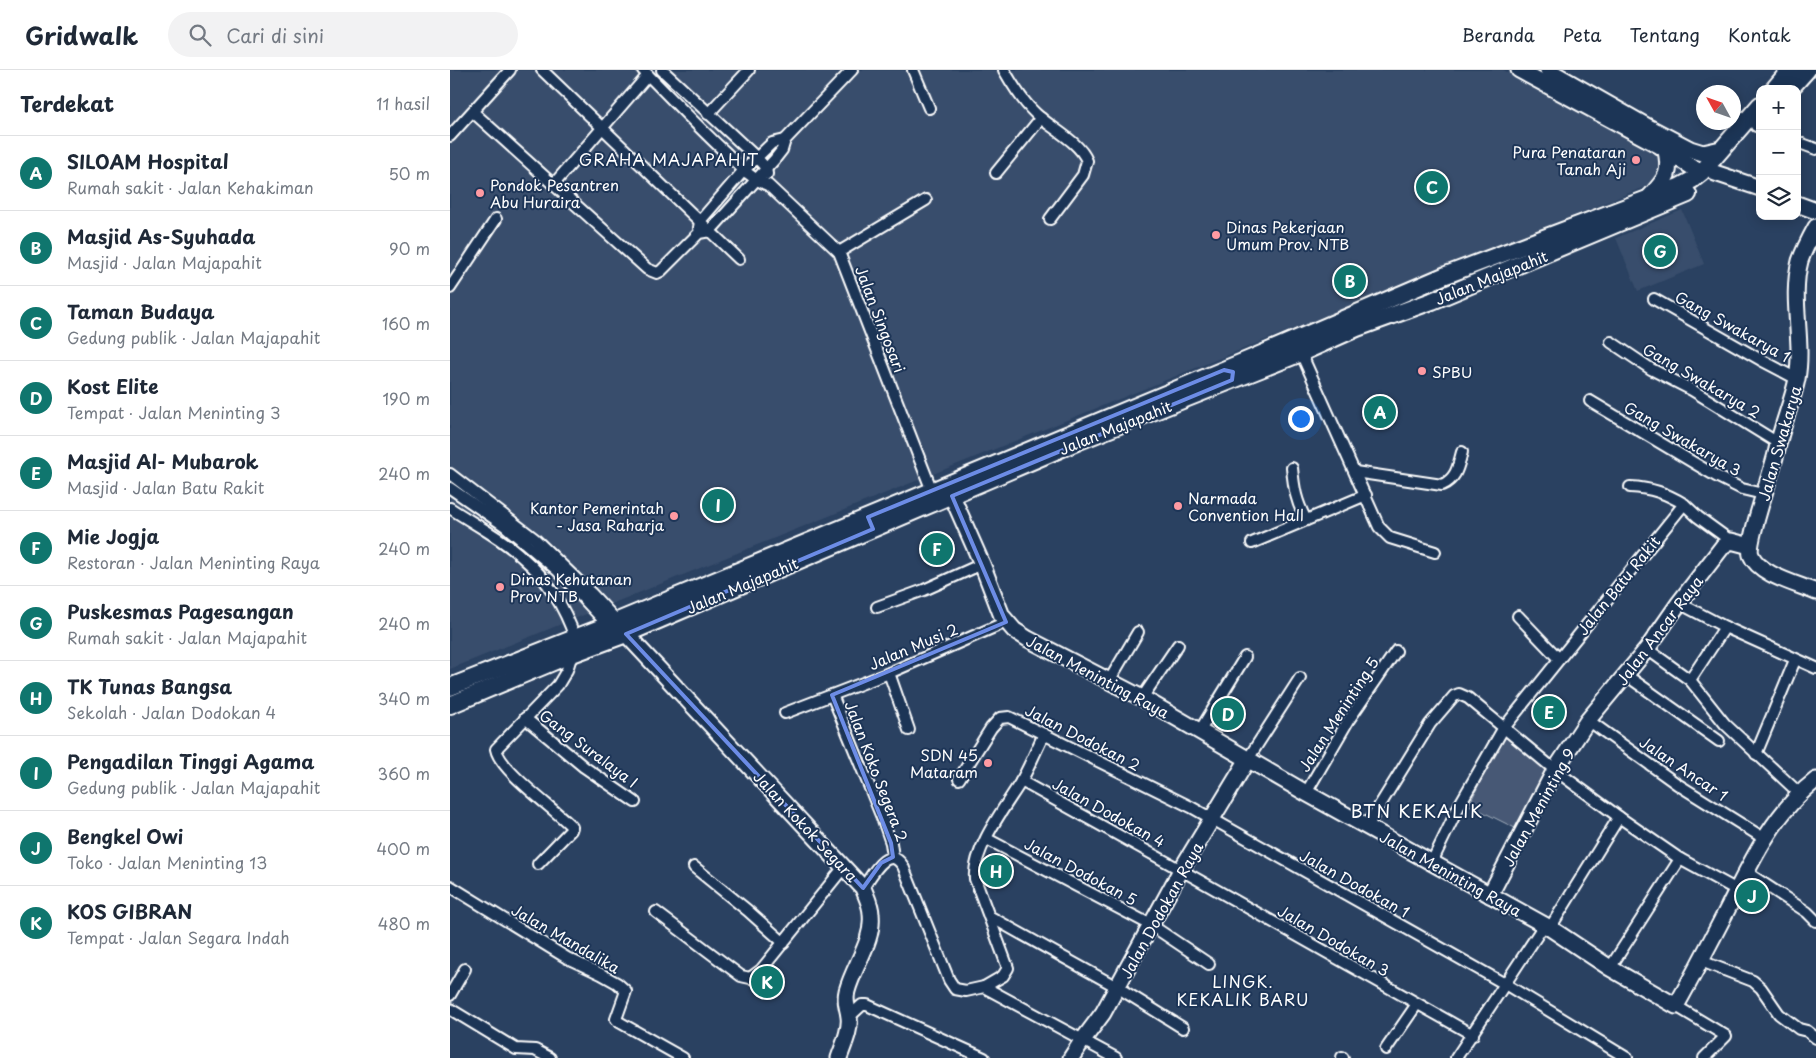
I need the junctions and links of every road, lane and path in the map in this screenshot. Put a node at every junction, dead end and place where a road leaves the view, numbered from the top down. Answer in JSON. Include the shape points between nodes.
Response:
{"nodes":[{"id":1,"x":510,"y":70,"type":"edge"},
{"id":2,"x":542,"y":70,"type":"edge"},
{"id":3,"x":749,"y":70,"type":"edge"},
{"id":4,"x":852,"y":70,"type":"edge"},
{"id":5,"x":913,"y":70,"type":"edge"},
{"id":6,"x":1004,"y":70,"type":"edge"},
{"id":7,"x":1519,"y":70,"type":"edge"},
{"id":8,"x":1548,"y":70,"type":"edge"},
{"id":9,"x":1790,"y":70,"type":"edge"},
{"id":10,"x":1807,"y":70,"type":"edge"},
{"id":11,"x":646,"y":73,"type":"edge"},
{"id":12,"x":665,"y":73,"type":"edge"},
{"id":13,"x":1777,"y":85,"type":"edge"},
{"id":14,"x":1794,"y":85,"type":"edge"},
{"id":15,"x":659,"y":86,"type":"junction"},
{"id":16,"x":929,"y":108,"type":"dead end"},
{"id":17,"x":1756,"y":110,"type":"edge"},
{"id":18,"x":474,"y":112,"type":"junction"},
{"id":19,"x":708,"y":114,"type":"junction"},
{"id":20,"x":1041,"y":118,"type":"junction"},
{"id":21,"x":603,"y":128,"type":"junction"},
{"id":22,"x":1756,"y":128,"type":"edge"},
{"id":23,"x":450,"y":136,"type":"edge"},
{"id":24,"x":784,"y":140,"type":"junction"},
{"id":25,"x":1801,"y":143,"type":"edge"},
{"id":26,"x":1667,"y":146,"type":"junction"},
{"id":27,"x":1721,"y":149,"type":"junction"},
{"id":28,"x":1816,"y":149,"type":"edge"},
{"id":29,"x":756,"y":158,"type":"junction"},
{"id":30,"x":766,"y":168,"type":"junction"},
{"id":31,"x":744,"y":170,"type":"junction"},
{"id":32,"x":1708,"y":170,"type":"junction"},
{"id":33,"x":996,"y":173,"type":"dead end"},
{"id":34,"x":755,"y":180,"type":"junction"},
{"id":35,"x":553,"y":185,"type":"junction"},
{"id":36,"x":768,"y":185,"type":"junction"},
{"id":37,"x":1756,"y":186,"type":"edge"},
{"id":38,"x":1649,"y":199,"type":"junction"},
{"id":39,"x":926,"y":200,"type":"dead end"},
{"id":40,"x":1801,"y":205,"type":"edge"},
{"id":41,"x":1816,"y":211,"type":"edge"},
{"id":42,"x":496,"y":219,"type":"dead end"},
{"id":43,"x":1050,"y":219,"type":"dead end"},
{"id":44,"x":700,"y":221,"type":"junction"},
{"id":45,"x":1816,"y":227,"type":"edge"},
{"id":46,"x":710,"y":231,"type":"junction"},
{"id":47,"x":699,"y":232,"type":"junction"},
{"id":48,"x":839,"y":252,"type":"junction"},
{"id":49,"x":740,"y":259,"type":"dead end"},
{"id":50,"x":450,"y":288,"type":"edge"},
{"id":51,"x":1654,"y":299,"type":"dead end"},
{"id":52,"x":1611,"y":342,"type":"dead end"},
{"id":53,"x":1301,"y":353,"type":"junction"},
{"id":54,"x":1258,"y":362,"type":"junction"},
{"id":55,"x":1230,"y":374,"type":"junction"},
{"id":56,"x":1797,"y":378,"type":"junction"},
{"id":57,"x":1590,"y":401,"type":"dead end"},
{"id":58,"x":1778,"y":443,"type":"junction"},
{"id":59,"x":1462,"y":452,"type":"dead end"},
{"id":60,"x":1292,"y":468,"type":"dead end"},
{"id":61,"x":1355,"y":472,"type":"junction"},
{"id":62,"x":450,"y":474,"type":"edge"},
{"id":63,"x":1630,"y":487,"type":"dead end"},
{"id":64,"x":450,"y":488,"type":"edge"},
{"id":65,"x":932,"y":491,"type":"junction"},
{"id":66,"x":1763,"y":494,"type":"junction"},
{"id":67,"x":1366,"y":495,"type":"junction"},
{"id":68,"x":952,"y":496,"type":"junction"},
{"id":69,"x":1684,"y":504,"type":"junction"},
{"id":70,"x":450,"y":508,"type":"edge"},
{"id":71,"x":1306,"y":520,"type":"junction"},
{"id":72,"x":870,"y":523,"type":"junction"},
{"id":73,"x":1730,"y":541,"type":"junction"},
{"id":74,"x":1252,"y":543,"type":"dead end"},
{"id":75,"x":1750,"y":546,"type":"junction"},
{"id":76,"x":1435,"y":552,"type":"dead end"},
{"id":77,"x":982,"y":564,"type":"junction"},
{"id":78,"x":1816,"y":592,"type":"edge"},
{"id":79,"x":1679,"y":603,"type":"junction"},
{"id":80,"x":877,"y":607,"type":"dead end"},
{"id":81,"x":1518,"y":616,"type":"dead end"},
{"id":82,"x":1006,"y":622,"type":"junction"},
{"id":83,"x":617,"y":627,"type":"junction"},
{"id":84,"x":1725,"y":627,"type":"junction"},
{"id":85,"x":1138,"y":632,"type":"dead end"},
{"id":86,"x":575,"y":638,"type":"junction"},
{"id":87,"x":1178,"y":645,"type":"dead end"},
{"id":88,"x":1647,"y":649,"type":"junction"},
{"id":89,"x":1396,"y":651,"type":"dead end"},
{"id":90,"x":572,"y":654,"type":"junction"},
{"id":91,"x":1245,"y":658,"type":"dead end"},
{"id":92,"x":1559,"y":659,"type":"junction"},
{"id":93,"x":1796,"y":660,"type":"junction"},
{"id":94,"x":1816,"y":668,"type":"edge"},
{"id":95,"x":889,"y":673,"type":"junction"},
{"id":96,"x":1626,"y":675,"type":"junction"},
{"id":97,"x":1300,"y":678,"type":"dead end"},
{"id":98,"x":1690,"y":680,"type":"junction"},
{"id":99,"x":1109,"y":681,"type":"junction"},
{"id":100,"x":450,"y":687,"type":"edge"},
{"id":101,"x":832,"y":695,"type":"junction"},
{"id":102,"x":1142,"y":698,"type":"junction"},
{"id":103,"x":450,"y":705,"type":"edge"},
{"id":104,"x":785,"y":713,"type":"dead end"},
{"id":105,"x":524,"y":718,"type":"junction"},
{"id":106,"x":1588,"y":720,"type":"junction"},
{"id":107,"x":1503,"y":729,"type":"junction"},
{"id":108,"x":909,"y":730,"type":"dead end"},
{"id":109,"x":1199,"y":732,"type":"junction"},
{"id":110,"x":1044,"y":734,"type":"junction"},
{"id":111,"x":1719,"y":741,"type":"dead end"},
{"id":112,"x":1756,"y":754,"type":"junction"},
{"id":113,"x":1248,"y":759,"type":"junction"},
{"id":114,"x":1555,"y":770,"type":"junction"},
{"id":115,"x":958,"y":779,"type":"dead end"},
{"id":116,"x":1021,"y":781,"type":"junction"},
{"id":117,"x":1815,"y":783,"type":"edge"},
{"id":118,"x":1306,"y":793,"type":"junction"},
{"id":119,"x":1800,"y":794,"type":"junction"},
{"id":120,"x":635,"y":802,"type":"dead end"},
{"id":121,"x":1191,"y":807,"type":"joint"},
{"id":122,"x":1619,"y":817,"type":"junction"},
{"id":123,"x":1212,"y":820,"type":"junction"},
{"id":124,"x":1367,"y":826,"type":"junction"},
{"id":125,"x":987,"y":839,"type":"junction"},
{"id":126,"x":1765,"y":839,"type":"junction"},
{"id":127,"x":1680,"y":858,"type":"junction"},
{"id":128,"x":896,"y":859,"type":"junction"},
{"id":129,"x":538,"y":864,"type":"dead end"},
{"id":130,"x":1431,"y":864,"type":"junction"},
{"id":131,"x":844,"y":866,"type":"junction"},
{"id":132,"x":694,"y":867,"type":"dead end"},
{"id":133,"x":1181,"y":870,"type":"junction"},
{"id":134,"x":1746,"y":872,"type":"junction"},
{"id":135,"x":450,"y":886,"type":"edge"},
{"id":136,"x":863,"y":888,"type":"junction"},
{"id":137,"x":1737,"y":890,"type":"junction"},
{"id":138,"x":1490,"y":896,"type":"junction"},
{"id":139,"x":656,"y":912,"type":"dead end"},
{"id":140,"x":989,"y":916,"type":"junction"},
{"id":141,"x":1816,"y":921,"type":"edge"},
{"id":142,"x":1151,"y":925,"type":"junction"},
{"id":143,"x":1547,"y":926,"type":"junction"},
{"id":144,"x":784,"y":943,"type":"junction"},
{"id":145,"x":1701,"y":961,"type":"junction"},
{"id":146,"x":1209,"y":964,"type":"dead end"},
{"id":147,"x":1610,"y":968,"type":"junction"},
{"id":148,"x":465,"y":969,"type":"dead end"},
{"id":149,"x":1505,"y":984,"type":"junction"},
{"id":150,"x":984,"y":987,"type":"junction"},
{"id":151,"x":1117,"y":987,"type":"junction"},
{"id":152,"x":450,"y":995,"type":"edge"},
{"id":153,"x":1417,"y":1004,"type":"junction"},
{"id":154,"x":1676,"y":1006,"type":"junction"},
{"id":155,"x":450,"y":1010,"type":"edge"},
{"id":156,"x":849,"y":1017,"type":"junction"},
{"id":157,"x":1183,"y":1028,"type":"dead end"},
{"id":158,"x":1472,"y":1035,"type":"junction"},
{"id":159,"x":1816,"y":1038,"type":"edge"},
{"id":160,"x":1082,"y":1040,"type":"junction"},
{"id":161,"x":1386,"y":1049,"type":"dead end"},
{"id":162,"x":550,"y":1058,"type":"edge"},
{"id":163,"x":683,"y":1058,"type":"edge"},
{"id":164,"x":839,"y":1058,"type":"edge"},
{"id":165,"x":984,"y":1058,"type":"edge"},
{"id":166,"x":1071,"y":1058,"type":"edge"},
{"id":167,"x":1116,"y":1058,"type":"edge"},
{"id":168,"x":1456,"y":1058,"type":"edge"},
{"id":169,"x":1626,"y":1058,"type":"edge"},
{"id":170,"x":1704,"y":1058,"type":"edge"}],
"edges":[{"from":1,"to":18,"type":"street"},
{"from":2,"to":21,"type":"street"},
{"from":3,"to":19,"type":"street"},
{"from":4,"to":24,"type":"street"},
{"from":5,"to":16,"type":"street"},
{"from":6,"to":20,"type":"street","via":[[1018,93]]},
{"from":7,"to":26,"type":"street"},
{"from":8,"to":26,"type":"street"},
{"from":9,"to":13,"type":"main road"},
{"from":10,"to":14,"type":"main road"},
{"from":11,"to":15,"type":"street"},
{"from":11,"to":21,"type":"street"},
{"from":12,"to":15,"type":"street","via":[[659,78]]},
{"from":12,"to":19,"type":"street"},
{"from":15,"to":31,"type":"street"},
{"from":17,"to":27,"type":"main road","name":"Jalan Majapahit"},
{"from":18,"to":23,"type":"street"},
{"from":18,"to":35,"type":"street"},
{"from":19,"to":29,"type":"street"},
{"from":20,"to":33,"type":"street"},
{"from":20,"to":43,"type":"street","via":[[1087,161],[1083,175]]},
{"from":21,"to":35,"type":"street"},
{"from":21,"to":44,"type":"street"},
{"from":22,"to":32,"type":"main road","name":"Jalan Majapahit"},
{"from":24,"to":29,"type":"street","via":[[772,143]]},
{"from":24,"to":30,"type":"street","via":[[782,150]]},
{"from":25,"to":28,"type":"street"},
{"from":26,"to":27,"type":"street","via":[[1703,152]]},
{"from":26,"to":32,"type":"street"},
{"from":26,"to":38,"type":"main road","via":[[1667,176]]},
{"from":27,"to":32,"type":"main road","name":"Jalan Majapahit"},
{"from":29,"to":30,"type":"street"},
{"from":29,"to":31,"type":"street"},
{"from":30,"to":34,"type":"street"},
{"from":30,"to":36,"type":"street"},
{"from":31,"to":34,"type":"street"},
{"from":31,"to":44,"type":"street"},
{"from":32,"to":37,"type":"street"},
{"from":32,"to":38,"type":"main road","name":"Jalan Majapahit"},
{"from":32,"to":53,"type":"main road","name":"Jalan Majapahit","via":[[1704,184],[1685,196]]},
{"from":34,"to":36,"type":"street"},
{"from":34,"to":46,"type":"street"},
{"from":35,"to":47,"type":"street","via":[[647,269],[657,273]]},
{"from":36,"to":48,"type":"street"},
{"from":38,"to":54,"type":"main road","name":"Jalan Majapahit","via":[[1446,275]]},
{"from":39,"to":48,"type":"street","name":"Jalan Singosari"},
{"from":40,"to":41,"type":"street"},
{"from":42,"to":50,"type":"street"},
{"from":44,"to":46,"type":"street"},
{"from":44,"to":47,"type":"street"},
{"from":45,"to":56,"type":"street","name":"Jalan Swakarya","via":[[1798,272]]},
{"from":46,"to":47,"type":"street"},
{"from":46,"to":49,"type":"street"},
{"from":48,"to":65,"type":"street","name":"Jalan Singosari"},
{"from":51,"to":56,"type":"street","name":"Gang Swakarya 1"},
{"from":52,"to":58,"type":"street","name":"Gang Swakarya 2","via":[[1650,369],[1692,390]]},
{"from":53,"to":54,"type":"main road","name":"Jalan Majapahit"},
{"from":53,"to":61,"type":"street"},
{"from":54,"to":55,"type":"main road","name":"Jalan Majapahit"},
{"from":55,"to":65,"type":"main road","name":"Jalan Majapahit"},
{"from":55,"to":68,"type":"main road","name":"Jalan Majapahit"},
{"from":56,"to":58,"type":"street","name":"Jalan Swakarya"},
{"from":57,"to":66,"type":"street","name":"Gang Swakarya 3","via":[[1722,480]]},
{"from":58,"to":66,"type":"street","name":"Jalan Swakarya"},
{"from":59,"to":61,"type":"street","via":[[1456,474],[1442,484]]},
{"from":60,"to":71,"type":"street","via":[[1297,502]]},
{"from":61,"to":67,"type":"street"},
{"from":62,"to":83,"type":"street","via":[[535,539],[591,593]]},
{"from":63,"to":69,"type":"street","via":[[1656,490]]},
{"from":64,"to":83,"type":"street","via":[[505,526]]},
{"from":65,"to":72,"type":"main road","name":"Jalan Majapahit"},
{"from":66,"to":75,"type":"street","name":"Jalan Swakarya"},
{"from":67,"to":71,"type":"street"},
{"from":67,"to":76,"type":"street","via":[[1380,527],[1390,538]]},
{"from":68,"to":72,"type":"main road","name":"Jalan Majapahit"},
{"from":68,"to":77,"type":"street","name":"Jalan Meninting Raya"},
{"from":69,"to":73,"type":"street"},
{"from":69,"to":92,"type":"street","name":"Jalan Batu Rakit"},
{"from":70,"to":86,"type":"street","via":[[523,557],[538,572],[567,616]]},
{"from":71,"to":74,"type":"street"},
{"from":72,"to":83,"type":"main road","name":"Jalan Majapahit"},
{"from":73,"to":75,"type":"street"},
{"from":73,"to":79,"type":"street","name":"Jalan Ancar Raya"},
{"from":75,"to":78,"type":"street","via":[[1751,556],[1760,567]]},
{"from":77,"to":80,"type":"street"},
{"from":77,"to":82,"type":"street","name":"Jalan Meninting Raya"},
{"from":79,"to":84,"type":"street"},
{"from":79,"to":88,"type":"street","name":"Jalan Ancar Raya"},
{"from":81,"to":92,"type":"street"},
{"from":82,"to":95,"type":"street","name":"Jalan Musi 2"},
{"from":82,"to":99,"type":"street","name":"Jalan Meninting Raya","via":[[1025,637]]},
{"from":83,"to":86,"type":"main road","name":"Jalan Majapahit"},
{"from":83,"to":90,"type":"main road","name":"Jalan Majapahit"},
{"from":83,"to":131,"type":"street","name":"Jalan Kokok Segara"},
{"from":84,"to":93,"type":"street"},
{"from":84,"to":98,"type":"street"},
{"from":85,"to":99,"type":"street"},
{"from":86,"to":100,"type":"main road","name":"Jalan Majapahit"},
{"from":87,"to":102,"type":"street"},
{"from":88,"to":96,"type":"street","name":"Jalan Ancar Raya"},
{"from":88,"to":98,"type":"street"},
{"from":89,"to":118,"type":"street","name":"Jalan Meninting 5","via":[[1348,721]]},
{"from":90,"to":103,"type":"main road","name":"Jalan Majapahit"},
{"from":90,"to":105,"type":"street","via":[[558,685]]},
{"from":91,"to":109,"type":"street"},
{"from":92,"to":107,"type":"street","name":"Jalan Batu Rakit"},
{"from":93,"to":94,"type":"street"},
{"from":93,"to":112,"type":"street"},
{"from":95,"to":101,"type":"street","name":"Jalan Musi 2"},
{"from":95,"to":108,"type":"street"},
{"from":96,"to":106,"type":"street","name":"Jalan Ancar Raya"},
{"from":96,"to":111,"type":"street"},
{"from":97,"to":113,"type":"street"},
{"from":98,"to":112,"type":"street"},
{"from":99,"to":102,"type":"street","name":"Jalan Meninting Raya"},
{"from":101,"to":104,"type":"street","name":"Jalan Musi 2"},
{"from":101,"to":128,"type":"street","name":"Jalan Koko Segera 2"},
{"from":102,"to":109,"type":"street","name":"Jalan Meninting Raya"},
{"from":105,"to":120,"type":"street","name":"Gang Suralaya I","via":[[584,767]]},
{"from":105,"to":129,"type":"street","via":[[498,746],[497,754],[530,791],[572,828]]},
{"from":106,"to":114,"type":"street","name":"Jalan Meninting 9"},
{"from":106,"to":126,"type":"street","name":"Jalan Ancar 1","via":[[1677,784]]},
{"from":107,"to":114,"type":"street"},
{"from":107,"to":124,"type":"street","via":[[1468,698],[1459,694],[1454,696],[1430,724]]},
{"from":107,"to":130,"type":"street","name":"Jalan Batu Rakit","via":[[1460,804]]},
{"from":109,"to":113,"type":"street","name":"Jalan Meninting Raya"},
{"from":110,"to":115,"type":"street","name":"Jalan Dodokan 2","via":[[1010,717],[1003,717],[991,728]]},
{"from":110,"to":116,"type":"street"},
{"from":110,"to":121,"type":"street","name":"Jalan Dodokan 2"},
{"from":112,"to":119,"type":"street"},
{"from":113,"to":118,"type":"street","name":"Jalan Meninting Raya"},
{"from":113,"to":123,"type":"street","name":"Jalan Dodokan Raya"},
{"from":114,"to":122,"type":"street"},
{"from":114,"to":138,"type":"street","name":"Jalan Meninting 9"},
{"from":116,"to":125,"type":"street"},
{"from":116,"to":133,"type":"street","name":"Jalan Dodokan 4"},
{"from":117,"to":119,"type":"street"},
{"from":118,"to":124,"type":"street","name":"Jalan Meninting Raya"},
{"from":119,"to":126,"type":"street"},
{"from":121,"to":123,"type":"street","name":"Jalan Dodokan 1"},
{"from":122,"to":127,"type":"street"},
{"from":122,"to":143,"type":"street"},
{"from":123,"to":133,"type":"street","name":"Jalan Dodokan Raya"},
{"from":123,"to":149,"type":"street","name":"Jalan Dodokan 1"},
{"from":124,"to":130,"type":"street","name":"Jalan Meninting Raya"},
{"from":125,"to":140,"type":"street","via":[[978,855],[974,872]]},
{"from":125,"to":142,"type":"street","name":"Jalan Dodokan 5"},
{"from":126,"to":134,"type":"street"},
{"from":127,"to":137,"type":"street"},
{"from":127,"to":147,"type":"street"},
{"from":128,"to":136,"type":"street","via":[[887,858],[881,863]]},
{"from":128,"to":150,"type":"street","name":"Jalan Koko Segera 2","via":[[903,866],[952,985],[959,991]]},
{"from":130,"to":138,"type":"street","name":"Jalan Meninting Raya"},
{"from":131,"to":136,"type":"street","name":"Jalan Kokok Segara"},
{"from":131,"to":144,"type":"street"},
{"from":132,"to":144,"type":"street"},
{"from":133,"to":142,"type":"street","name":"Jalan Dodokan Raya"},
{"from":133,"to":153,"type":"street","name":"Jalan Dodokan 3"},
{"from":134,"to":137,"type":"street"},
{"from":134,"to":141,"type":"street"},
{"from":135,"to":163,"type":"street","name":"Jalan Mandalika","via":[[567,958],[617,983],[626,991],[616,1019]]},
{"from":136,"to":156,"type":"street","name":"Jalan Kokok Segara","via":[[872,926],[848,990],[845,1002]]},
{"from":137,"to":145,"type":"street"},
{"from":138,"to":143,"type":"street","name":"Jalan Meninting Raya"},
{"from":139,"to":144,"type":"street","via":[[746,978],[754,976]]},
{"from":140,"to":150,"type":"street","via":[[1008,968],[1004,976]]},
{"from":140,"to":151,"type":"street"},
{"from":142,"to":146,"type":"street","name":"Jalan Dodokan 5"},
{"from":142,"to":151,"type":"street","name":"Jalan Dodokan Raya"},
{"from":143,"to":147,"type":"street","name":"Jalan Meninting Raya"},
{"from":143,"to":149,"type":"street"},
{"from":145,"to":154,"type":"street"},
{"from":145,"to":159,"type":"street","via":[[1752,980],[1779,1014]]},
{"from":147,"to":154,"type":"street","name":"Jalan Meninting Raya"},
{"from":148,"to":152,"type":"street"},
{"from":149,"to":158,"type":"street"},
{"from":149,"to":169,"type":"street","name":"Jalan Dodokan 1"},
{"from":150,"to":160,"type":"street"},
{"from":151,"to":157,"type":"street"},
{"from":151,"to":160,"type":"street","name":"Jalan Dodokan Raya","via":[[1103,1013]]},
{"from":153,"to":158,"type":"street","name":"Jalan Dodokan 3"},
{"from":153,"to":161,"type":"street"},
{"from":154,"to":170,"type":"street","name":"Jalan Meninting Raya","via":[[1726,1036]]},
{"from":155,"to":162,"type":"street","via":[[516,1049],[535,1050]]},
{"from":156,"to":164,"type":"street","name":"Jalan Kokok Segara"},
{"from":156,"to":165,"type":"street","via":[[862,1005],[867,1005]]},
{"from":158,"to":168,"type":"street"},
{"from":160,"to":166,"type":"street","name":"Jalan Dodokan Raya"},
{"from":160,"to":167,"type":"street"}]}
